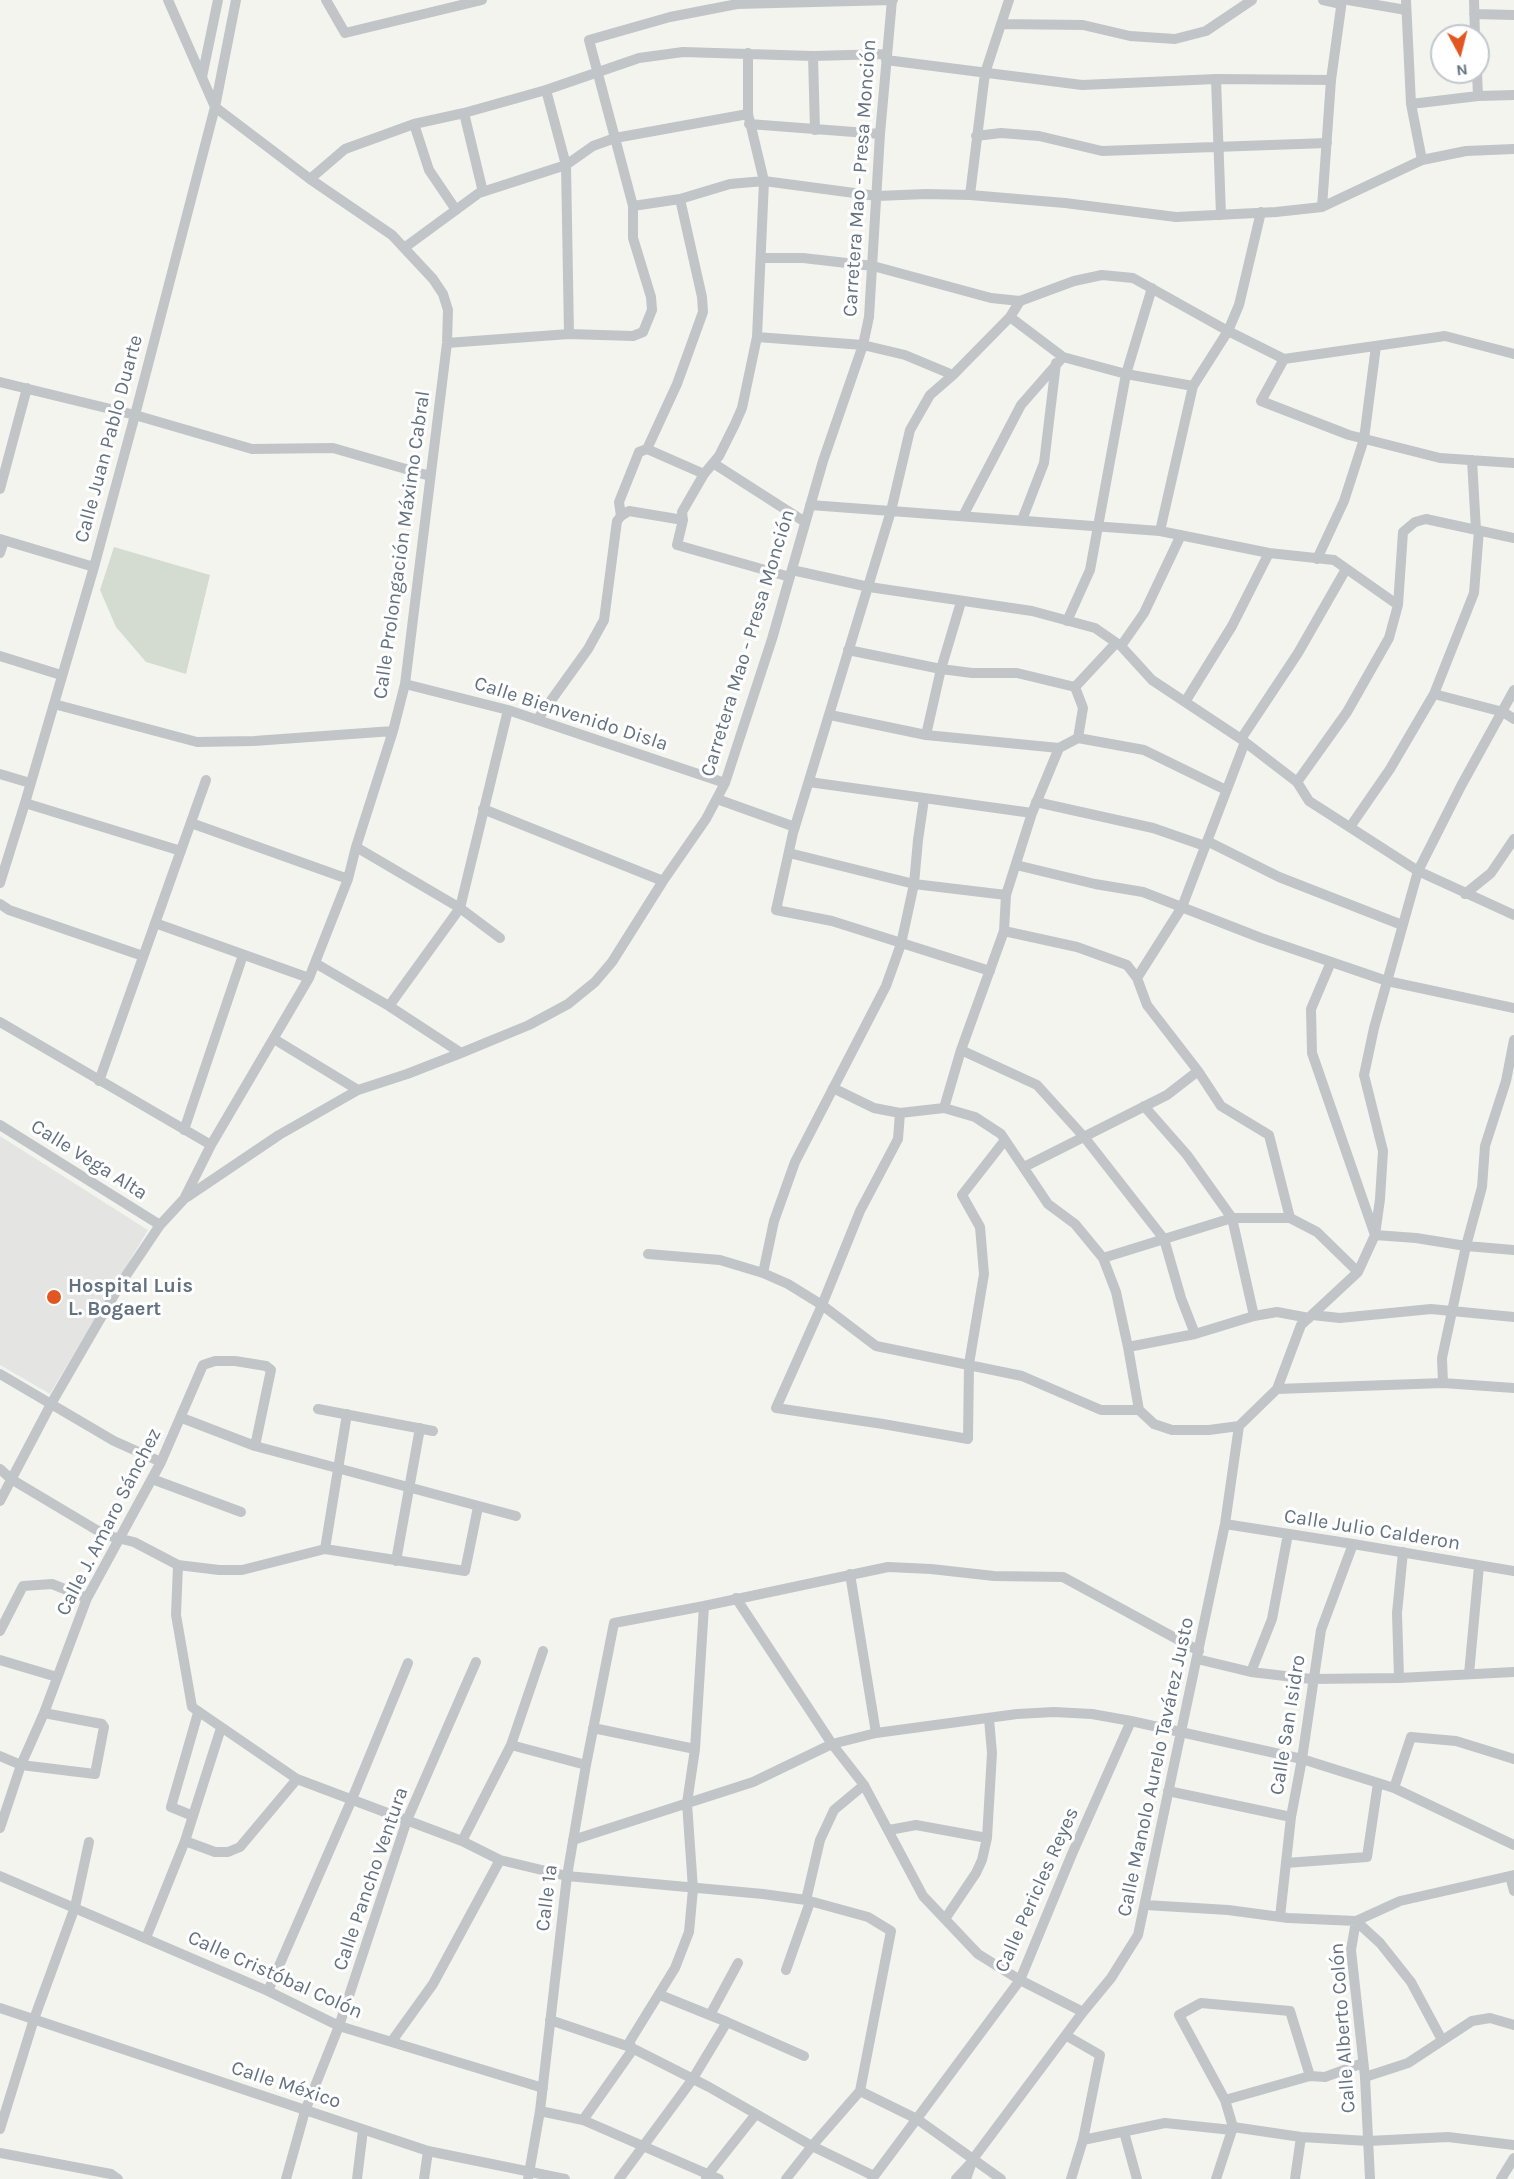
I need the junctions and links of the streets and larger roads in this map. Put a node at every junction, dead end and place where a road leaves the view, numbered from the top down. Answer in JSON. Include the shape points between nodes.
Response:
{"nodes":[{"id":1,"x":168,"y":0,"type":"edge"},
{"id":2,"x":218,"y":0,"type":"edge"},
{"id":3,"x":236,"y":0,"type":"edge"},
{"id":4,"x":326,"y":0,"type":"edge"},
{"id":5,"x":482,"y":0,"type":"edge"},
{"id":6,"x":892,"y":0,"type":"edge"},
{"id":7,"x":1010,"y":0,"type":"edge"},
{"id":8,"x":1252,"y":0,"type":"edge"},
{"id":9,"x":1323,"y":0,"type":"edge"},
{"id":10,"x":1473,"y":0,"type":"edge"},
{"id":11,"x":1344,"y":1,"type":"edge"},
{"id":12,"x":1406,"y":5,"type":"edge"},
{"id":13,"x":1474,"y":14,"type":"junction"},
{"id":14,"x":1514,"y":15,"type":"edge"},
{"id":15,"x":1001,"y":24,"type":"junction"},
{"id":16,"x":1474,"y":24,"type":"edge"},
{"id":17,"x":748,"y":53,"type":"junction"},
{"id":18,"x":813,"y":56,"type":"junction"},
{"id":19,"x":886,"y":57,"type":"junction"},
{"id":20,"x":597,"y":71,"type":"junction"},
{"id":21,"x":985,"y":73,"type":"junction"},
{"id":22,"x":202,"y":78,"type":"junction"},
{"id":23,"x":1216,"y":79,"type":"junction"},
{"id":24,"x":1331,"y":80,"type":"junction"},
{"id":25,"x":1478,"y":84,"type":"edge"},
{"id":26,"x":546,"y":90,"type":"junction"},
{"id":27,"x":1514,"y":95,"type":"edge"},
{"id":28,"x":1478,"y":96,"type":"junction"},
{"id":29,"x":1411,"y":104,"type":"junction"},
{"id":30,"x":215,"y":107,"type":"junction"},
{"id":31,"x":464,"y":113,"type":"junction"},
{"id":32,"x":749,"y":119,"type":"junction"},
{"id":33,"x":414,"y":124,"type":"junction"},
{"id":34,"x":815,"y":130,"type":"junction"},
{"id":35,"x":880,"y":134,"type":"junction"},
{"id":36,"x":976,"y":136,"type":"junction"},
{"id":37,"x":615,"y":138,"type":"junction"},
{"id":38,"x":1327,"y":143,"type":"junction"},
{"id":39,"x":1219,"y":147,"type":"junction"},
{"id":40,"x":1514,"y":149,"type":"edge"},
{"id":41,"x":1422,"y":160,"type":"junction"},
{"id":42,"x":566,"y":165,"type":"junction"},
{"id":43,"x":310,"y":179,"type":"junction"},
{"id":44,"x":764,"y":181,"type":"junction"},
{"id":45,"x":483,"y":192,"type":"junction"},
{"id":46,"x":970,"y":195,"type":"junction"},
{"id":47,"x":877,"y":196,"type":"junction"},
{"id":48,"x":680,"y":199,"type":"junction"},
{"id":49,"x":633,"y":206,"type":"junction"},
{"id":50,"x":1322,"y":207,"type":"junction"},
{"id":51,"x":456,"y":210,"type":"junction"},
{"id":52,"x":1261,"y":212,"type":"junction"},
{"id":53,"x":1221,"y":214,"type":"junction"},
{"id":54,"x":404,"y":248,"type":"junction"},
{"id":55,"x":762,"y":258,"type":"junction"},
{"id":56,"x":873,"y":266,"type":"junction"},
{"id":57,"x":1152,"y":288,"type":"junction"},
{"id":58,"x":1020,"y":301,"type":"junction"},
{"id":59,"x":1010,"y":317,"type":"junction"},
{"id":60,"x":1228,"y":331,"type":"junction"},
{"id":61,"x":569,"y":334,"type":"junction"},
{"id":62,"x":757,"y":337,"type":"junction"},
{"id":63,"x":447,"y":343,"type":"junction"},
{"id":64,"x":863,"y":345,"type":"junction"},
{"id":65,"x":1376,"y":346,"type":"junction"},
{"id":66,"x":1514,"y":354,"type":"edge"},
{"id":67,"x":1284,"y":359,"type":"junction"},
{"id":68,"x":1060,"y":360,"type":"junction"},
{"id":69,"x":1126,"y":374,"type":"junction"},
{"id":70,"x":953,"y":375,"type":"junction"},
{"id":71,"x":0,"y":382,"type":"edge"},
{"id":72,"x":1193,"y":386,"type":"junction"},
{"id":73,"x":27,"y":388,"type":"junction"},
{"id":74,"x":135,"y":415,"type":"junction"},
{"id":75,"x":1364,"y":439,"type":"junction"},
{"id":76,"x":646,"y":449,"type":"junction"},
{"id":77,"x":1472,"y":460,"type":"junction"},
{"id":78,"x":713,"y":463,"type":"junction"},
{"id":79,"x":1514,"y":464,"type":"edge"},
{"id":80,"x":704,"y":474,"type":"junction"},
{"id":81,"x":430,"y":476,"type":"junction"},
{"id":82,"x":0,"y":489,"type":"edge"},
{"id":83,"x":810,"y":505,"type":"junction"},
{"id":84,"x":891,"y":511,"type":"junction"},
{"id":85,"x":621,"y":516,"type":"junction"},
{"id":86,"x":963,"y":516,"type":"junction"},
{"id":87,"x":683,"y":520,"type":"junction"},
{"id":88,"x":1022,"y":520,"type":"junction"},
{"id":89,"x":805,"y":522,"type":"junction"},
{"id":90,"x":1098,"y":526,"type":"junction"},
{"id":91,"x":1478,"y":530,"type":"junction"},
{"id":92,"x":1160,"y":531,"type":"junction"},
{"id":93,"x":1181,"y":535,"type":"junction"},
{"id":94,"x":1514,"y":538,"type":"edge"},
{"id":95,"x":2,"y":540,"type":"edge"},
{"id":96,"x":0,"y":553,"type":"edge"},
{"id":97,"x":1269,"y":553,"type":"junction"},
{"id":98,"x":1317,"y":559,"type":"junction"},
{"id":99,"x":94,"y":567,"type":"junction"},
{"id":100,"x":1346,"y":568,"type":"junction"},
{"id":101,"x":791,"y":573,"type":"junction"},
{"id":102,"x":869,"y":587,"type":"junction"},
{"id":103,"x":961,"y":602,"type":"junction"},
{"id":104,"x":1398,"y":605,"type":"junction"},
{"id":105,"x":1067,"y":621,"type":"junction"},
{"id":106,"x":1118,"y":644,"type":"junction"},
{"id":107,"x":848,"y":650,"type":"junction"},
{"id":108,"x":0,"y":656,"type":"edge"},
{"id":109,"x":941,"y":669,"type":"junction"},
{"id":110,"x":61,"y":675,"type":"junction"},
{"id":111,"x":405,"y":684,"type":"junction"},
{"id":112,"x":1075,"y":687,"type":"junction"},
{"id":113,"x":1514,"y":690,"type":"edge"},
{"id":114,"x":1434,"y":694,"type":"junction"},
{"id":115,"x":1185,"y":702,"type":"junction"},
{"id":116,"x":54,"y":704,"type":"junction"},
{"id":117,"x":508,"y":710,"type":"junction"},
{"id":118,"x":1503,"y":712,"type":"junction"},
{"id":119,"x":830,"y":715,"type":"junction"},
{"id":120,"x":1514,"y":719,"type":"edge"},
{"id":121,"x":537,"y":720,"type":"junction"},
{"id":122,"x":393,"y":731,"type":"junction"},
{"id":123,"x":926,"y":735,"type":"junction"},
{"id":124,"x":1078,"y":738,"type":"junction"},
{"id":125,"x":1243,"y":741,"type":"junction"},
{"id":126,"x":1059,"y":748,"type":"junction"},
{"id":127,"x":0,"y":774,"type":"edge"},
{"id":128,"x":206,"y":780,"type":"dead end"},
{"id":129,"x":1297,"y":782,"type":"junction"},
{"id":130,"x":30,"y":783,"type":"junction"},
{"id":131,"x":724,"y":783,"type":"junction"},
{"id":132,"x":809,"y":783,"type":"junction"},
{"id":133,"x":1226,"y":790,"type":"junction"},
{"id":134,"x":717,"y":799,"type":"junction"},
{"id":135,"x":924,"y":799,"type":"junction"},
{"id":136,"x":26,"y":803,"type":"junction"},
{"id":137,"x":1034,"y":807,"type":"junction"},
{"id":138,"x":483,"y":809,"type":"junction"},
{"id":139,"x":191,"y":823,"type":"junction"},
{"id":140,"x":795,"y":827,"type":"junction"},
{"id":141,"x":1350,"y":827,"type":"junction"},
{"id":142,"x":1514,"y":839,"type":"edge"},
{"id":143,"x":1206,"y":844,"type":"junction"},
{"id":144,"x":356,"y":847,"type":"junction"},
{"id":145,"x":181,"y":851,"type":"junction"},
{"id":146,"x":789,"y":852,"type":"junction"},
{"id":147,"x":1016,"y":865,"type":"junction"},
{"id":148,"x":1418,"y":871,"type":"junction"},
{"id":149,"x":348,"y":879,"type":"junction"},
{"id":150,"x":663,"y":881,"type":"junction"},
{"id":151,"x":0,"y":883,"type":"edge"},
{"id":152,"x":914,"y":884,"type":"junction"},
{"id":153,"x":1465,"y":894,"type":"junction"},
{"id":154,"x":1006,"y":895,"type":"junction"},
{"id":155,"x":0,"y":904,"type":"edge"},
{"id":156,"x":1182,"y":907,"type":"junction"},
{"id":157,"x":460,"y":908,"type":"junction"},
{"id":158,"x":1514,"y":915,"type":"edge"},
{"id":159,"x":155,"y":923,"type":"junction"},
{"id":160,"x":1402,"y":925,"type":"junction"},
{"id":161,"x":1004,"y":932,"type":"junction"},
{"id":162,"x":500,"y":938,"type":"dead end"},
{"id":163,"x":900,"y":944,"type":"junction"},
{"id":164,"x":243,"y":955,"type":"junction"},
{"id":165,"x":143,"y":956,"type":"junction"},
{"id":166,"x":1331,"y":962,"type":"junction"},
{"id":167,"x":315,"y":963,"type":"junction"},
{"id":168,"x":990,"y":971,"type":"junction"},
{"id":169,"x":309,"y":978,"type":"junction"},
{"id":170,"x":1137,"y":978,"type":"junction"},
{"id":171,"x":1387,"y":981,"type":"junction"},
{"id":172,"x":389,"y":1006,"type":"junction"},
{"id":173,"x":1514,"y":1008,"type":"edge"},
{"id":174,"x":0,"y":1022,"type":"edge"},
{"id":175,"x":274,"y":1039,"type":"junction"},
{"id":176,"x":1514,"y":1040,"type":"edge"},
{"id":177,"x":961,"y":1050,"type":"junction"},
{"id":178,"x":461,"y":1053,"type":"junction"},
{"id":179,"x":1197,"y":1071,"type":"junction"},
{"id":180,"x":99,"y":1081,"type":"junction"},
{"id":181,"x":833,"y":1088,"type":"junction"},
{"id":182,"x":358,"y":1090,"type":"junction"},
{"id":183,"x":1144,"y":1106,"type":"junction"},
{"id":184,"x":944,"y":1108,"type":"junction"},
{"id":185,"x":900,"y":1113,"type":"junction"},
{"id":186,"x":0,"y":1125,"type":"edge"},
{"id":187,"x":184,"y":1130,"type":"junction"},
{"id":188,"x":1085,"y":1138,"type":"junction"},
{"id":189,"x":1005,"y":1140,"type":"junction"},
{"id":190,"x":212,"y":1146,"type":"junction"},
{"id":191,"x":1024,"y":1167,"type":"junction"},
{"id":192,"x":184,"y":1199,"type":"junction"},
{"id":193,"x":1232,"y":1218,"type":"junction"},
{"id":194,"x":1290,"y":1218,"type":"junction"},
{"id":195,"x":160,"y":1225,"type":"junction"},
{"id":196,"x":1375,"y":1234,"type":"junction"},
{"id":197,"x":1164,"y":1239,"type":"junction"},
{"id":198,"x":1466,"y":1246,"type":"junction"},
{"id":199,"x":1514,"y":1250,"type":"edge"},
{"id":200,"x":648,"y":1254,"type":"dead end"},
{"id":201,"x":1103,"y":1258,"type":"junction"},
{"id":202,"x":1358,"y":1272,"type":"junction"},
{"id":203,"x":763,"y":1273,"type":"junction"},
{"id":204,"x":822,"y":1305,"type":"junction"},
{"id":205,"x":1451,"y":1312,"type":"junction"},
{"id":206,"x":1254,"y":1316,"type":"junction"},
{"id":207,"x":1310,"y":1316,"type":"junction"},
{"id":208,"x":1514,"y":1317,"type":"edge"},
{"id":209,"x":1195,"y":1334,"type":"junction"},
{"id":210,"x":1128,"y":1347,"type":"junction"},
{"id":211,"x":969,"y":1364,"type":"junction"},
{"id":212,"x":0,"y":1374,"type":"edge"},
{"id":213,"x":1443,"y":1383,"type":"junction"},
{"id":214,"x":1514,"y":1388,"type":"edge"},
{"id":215,"x":1277,"y":1389,"type":"junction"},
{"id":216,"x":51,"y":1404,"type":"junction"},
{"id":217,"x":318,"y":1409,"type":"dead end"},
{"id":218,"x":1139,"y":1410,"type":"junction"},
{"id":219,"x":347,"y":1414,"type":"junction"},
{"id":220,"x":182,"y":1418,"type":"junction"},
{"id":221,"x":1239,"y":1426,"type":"junction"},
{"id":222,"x":420,"y":1428,"type":"junction"},
{"id":223,"x":433,"y":1431,"type":"dead end"},
{"id":224,"x":255,"y":1446,"type":"junction"},
{"id":225,"x":161,"y":1462,"type":"junction"},
{"id":226,"x":0,"y":1469,"type":"edge"},
{"id":227,"x":339,"y":1469,"type":"junction"},
{"id":228,"x":11,"y":1479,"type":"junction"},
{"id":229,"x":152,"y":1479,"type":"junction"},
{"id":230,"x":410,"y":1489,"type":"junction"},
{"id":231,"x":0,"y":1501,"type":"edge"},
{"id":232,"x":478,"y":1507,"type":"junction"},
{"id":233,"x":241,"y":1512,"type":"dead end"},
{"id":234,"x":516,"y":1516,"type":"dead end"},
{"id":235,"x":1225,"y":1524,"type":"junction"},
{"id":236,"x":1288,"y":1534,"type":"junction"},
{"id":237,"x":119,"y":1540,"type":"junction"},
{"id":238,"x":1353,"y":1544,"type":"junction"},
{"id":239,"x":325,"y":1549,"type":"junction"},
{"id":240,"x":1403,"y":1552,"type":"junction"},
{"id":241,"x":396,"y":1561,"type":"junction"},
{"id":242,"x":178,"y":1564,"type":"junction"},
{"id":243,"x":1479,"y":1566,"type":"junction"},
{"id":244,"x":1514,"y":1571,"type":"edge"},
{"id":245,"x":850,"y":1574,"type":"junction"},
{"id":246,"x":87,"y":1598,"type":"junction"},
{"id":247,"x":736,"y":1598,"type":"junction"},
{"id":248,"x":704,"y":1606,"type":"junction"},
{"id":249,"x":0,"y":1631,"type":"edge"},
{"id":250,"x":543,"y":1651,"type":"dead end"},
{"id":251,"x":1198,"y":1655,"type":"junction"},
{"id":252,"x":0,"y":1660,"type":"edge"},
{"id":253,"x":476,"y":1662,"type":"dead end"},
{"id":254,"x":408,"y":1663,"type":"dead end"},
{"id":255,"x":1251,"y":1672,"type":"junction"},
{"id":256,"x":1514,"y":1672,"type":"edge"},
{"id":257,"x":1469,"y":1674,"type":"junction"},
{"id":258,"x":57,"y":1677,"type":"junction"},
{"id":259,"x":1399,"y":1678,"type":"junction"},
{"id":260,"x":1315,"y":1679,"type":"junction"},
{"id":261,"x":44,"y":1713,"type":"junction"},
{"id":262,"x":198,"y":1713,"type":"junction"},
{"id":263,"x":989,"y":1719,"type":"junction"},
{"id":264,"x":1131,"y":1721,"type":"junction"},
{"id":265,"x":221,"y":1728,"type":"junction"},
{"id":266,"x":593,"y":1728,"type":"junction"},
{"id":267,"x":876,"y":1732,"type":"junction"},
{"id":268,"x":1180,"y":1732,"type":"junction"},
{"id":269,"x":831,"y":1744,"type":"junction"},
{"id":270,"x":511,"y":1745,"type":"junction"},
{"id":271,"x":695,"y":1749,"type":"junction"},
{"id":272,"x":0,"y":1756,"type":"edge"},
{"id":273,"x":1302,"y":1759,"type":"junction"},
{"id":274,"x":1514,"y":1759,"type":"edge"},
{"id":275,"x":21,"y":1765,"type":"junction"},
{"id":276,"x":586,"y":1765,"type":"junction"},
{"id":277,"x":297,"y":1779,"type":"junction"},
{"id":278,"x":1378,"y":1783,"type":"junction"},
{"id":279,"x":864,"y":1785,"type":"junction"},
{"id":280,"x":1394,"y":1788,"type":"junction"},
{"id":281,"x":1168,"y":1791,"type":"junction"},
{"id":282,"x":352,"y":1799,"type":"junction"},
{"id":283,"x":687,"y":1803,"type":"junction"},
{"id":284,"x":192,"y":1816,"type":"junction"},
{"id":285,"x":1291,"y":1817,"type":"junction"},
{"id":286,"x":407,"y":1820,"type":"junction"},
{"id":287,"x":0,"y":1828,"type":"edge"},
{"id":288,"x":889,"y":1830,"type":"junction"},
{"id":289,"x":987,"y":1838,"type":"junction"},
{"id":290,"x":573,"y":1840,"type":"junction"},
{"id":291,"x":185,"y":1841,"type":"junction"},
{"id":292,"x":462,"y":1841,"type":"junction"},
{"id":293,"x":89,"y":1842,"type":"dead end"},
{"id":294,"x":1514,"y":1845,"type":"edge"},
{"id":295,"x":500,"y":1860,"type":"junction"},
{"id":296,"x":1286,"y":1863,"type":"junction"},
{"id":297,"x":0,"y":1876,"type":"edge"},
{"id":298,"x":567,"y":1876,"type":"junction"},
{"id":299,"x":1512,"y":1876,"type":"edge"},
{"id":300,"x":693,"y":1889,"type":"junction"},
{"id":301,"x":1514,"y":1891,"type":"edge"},
{"id":302,"x":808,"y":1901,"type":"junction"},
{"id":303,"x":1146,"y":1905,"type":"junction"},
{"id":304,"x":75,"y":1907,"type":"junction"},
{"id":305,"x":1280,"y":1917,"type":"junction"},
{"id":306,"x":945,"y":1918,"type":"junction"},
{"id":307,"x":1356,"y":1922,"type":"junction"},
{"id":308,"x":146,"y":1938,"type":"junction"},
{"id":309,"x":738,"y":1963,"type":"dead end"},
{"id":310,"x":786,"y":1970,"type":"dead end"},
{"id":311,"x":1020,"y":1980,"type":"junction"},
{"id":312,"x":268,"y":1991,"type":"junction"},
{"id":313,"x":660,"y":1995,"type":"junction"},
{"id":314,"x":0,"y":2008,"type":"edge"},
{"id":315,"x":1083,"y":2012,"type":"junction"},
{"id":316,"x":710,"y":2015,"type":"junction"},
{"id":317,"x":34,"y":2019,"type":"junction"},
{"id":318,"x":550,"y":2020,"type":"junction"},
{"id":319,"x":727,"y":2022,"type":"junction"},
{"id":320,"x":1514,"y":2025,"type":"edge"},
{"id":321,"x":339,"y":2026,"type":"junction"},
{"id":322,"x":1067,"y":2036,"type":"junction"},
{"id":323,"x":1442,"y":2040,"type":"junction"},
{"id":324,"x":392,"y":2042,"type":"junction"},
{"id":325,"x":630,"y":2047,"type":"junction"},
{"id":326,"x":804,"y":2056,"type":"dead end"},
{"id":327,"x":1363,"y":2063,"type":"junction"},
{"id":328,"x":1310,"y":2076,"type":"junction"},
{"id":329,"x":1365,"y":2077,"type":"junction"},
{"id":330,"x":692,"y":2080,"type":"junction"},
{"id":331,"x":543,"y":2088,"type":"junction"},
{"id":332,"x":860,"y":2091,"type":"junction"},
{"id":333,"x":1225,"y":2100,"type":"junction"},
{"id":334,"x":305,"y":2111,"type":"junction"},
{"id":335,"x":540,"y":2111,"type":"junction"},
{"id":336,"x":756,"y":2114,"type":"junction"},
{"id":337,"x":917,"y":2119,"type":"junction"},
{"id":338,"x":583,"y":2120,"type":"junction"},
{"id":339,"x":1233,"y":2128,"type":"junction"},
{"id":340,"x":0,"y":2129,"type":"edge"},
{"id":341,"x":363,"y":2130,"type":"junction"},
{"id":342,"x":1124,"y":2132,"type":"junction"},
{"id":343,"x":1301,"y":2137,"type":"junction"},
{"id":344,"x":1083,"y":2140,"type":"junction"},
{"id":345,"x":1368,"y":2140,"type":"junction"},
{"id":346,"x":644,"y":2144,"type":"junction"},
{"id":347,"x":1514,"y":2145,"type":"edge"},
{"id":348,"x":812,"y":2146,"type":"junction"},
{"id":349,"x":428,"y":2151,"type":"junction"},
{"id":350,"x":0,"y":2153,"type":"edge"},
{"id":351,"x":1514,"y":2158,"type":"edge"},
{"id":352,"x":973,"y":2159,"type":"junction"},
{"id":353,"x":529,"y":2175,"type":"edge"},
{"id":354,"x":706,"y":2176,"type":"edge"},
{"id":355,"x":873,"y":2178,"type":"edge"},
{"id":356,"x":118,"y":2179,"type":"edge"},
{"id":357,"x":286,"y":2179,"type":"edge"},
{"id":358,"x":357,"y":2179,"type":"edge"},
{"id":359,"x":424,"y":2179,"type":"edge"},
{"id":360,"x":565,"y":2179,"type":"edge"},
{"id":361,"x":619,"y":2179,"type":"edge"},
{"id":362,"x":719,"y":2179,"type":"edge"},
{"id":363,"x":786,"y":2179,"type":"edge"},
{"id":364,"x":956,"y":2179,"type":"edge"},
{"id":365,"x":966,"y":2179,"type":"edge"},
{"id":366,"x":1001,"y":2179,"type":"edge"},
{"id":367,"x":1071,"y":2179,"type":"edge"},
{"id":368,"x":1137,"y":2179,"type":"edge"},
{"id":369,"x":1216,"y":2179,"type":"edge"},
{"id":370,"x":1295,"y":2179,"type":"edge"},
{"id":371,"x":1370,"y":2179,"type":"edge"},
{"id":372,"x":1501,"y":2179,"type":"edge"}],
"edges":[{"from":1,"to":22,"type":"street"},
{"from":2,"to":22,"type":"street"},
{"from":3,"to":30,"type":"street","name":"Calle Juan Pablo Duarte"},
{"from":4,"to":5,"type":"street","via":[[345,33]]},
{"from":6,"to":19,"type":"street","name":"Carretera Mao - Presa Monción"},
{"from":6,"to":20,"type":"street","via":[[737,4],[670,17],[589,40]]},
{"from":7,"to":15,"type":"street"},
{"from":8,"to":15,"type":"street","via":[[1206,32],[1175,39],[1130,36],[1083,25]]},
{"from":9,"to":11,"type":"street"},
{"from":10,"to":13,"type":"street"},
{"from":11,"to":12,"type":"street"},
{"from":11,"to":24,"type":"street"},
{"from":12,"to":29,"type":"street"},
{"from":13,"to":14,"type":"street"},
{"from":13,"to":16,"type":"street"},
{"from":15,"to":21,"type":"street"},
{"from":17,"to":18,"type":"street"},
{"from":17,"to":20,"type":"street","via":[[683,51],[639,58]]},
{"from":17,"to":32,"type":"street"},
{"from":18,"to":19,"type":"street"},
{"from":18,"to":34,"type":"street"},
{"from":19,"to":21,"type":"street"},
{"from":19,"to":35,"type":"street","name":"Carretera Mao - Presa Monción"},
{"from":20,"to":26,"type":"street"},
{"from":20,"to":37,"type":"street"},
{"from":21,"to":23,"type":"street","via":[[1082,85]]},
{"from":21,"to":36,"type":"street"},
{"from":22,"to":30,"type":"street"},
{"from":23,"to":24,"type":"street"},
{"from":23,"to":39,"type":"street"},
{"from":24,"to":38,"type":"street"},
{"from":25,"to":28,"type":"street"},
{"from":26,"to":31,"type":"street"},
{"from":26,"to":42,"type":"street"},
{"from":27,"to":28,"type":"street"},
{"from":28,"to":29,"type":"street"},
{"from":29,"to":41,"type":"street"},
{"from":30,"to":43,"type":"street","name":"Calle Prolongación Máximo Cabral"},
{"from":30,"to":74,"type":"street","name":"Calle Juan Pablo Duarte"},
{"from":31,"to":33,"type":"street"},
{"from":31,"to":45,"type":"street"},
{"from":32,"to":34,"type":"street"},
{"from":32,"to":37,"type":"street"},
{"from":32,"to":44,"type":"street"},
{"from":33,"to":43,"type":"street","via":[[345,149]]},
{"from":33,"to":51,"type":"street","via":[[429,170]]},
{"from":34,"to":35,"type":"street"},
{"from":35,"to":47,"type":"street","name":"Carretera Mao - Presa Monción"},
{"from":36,"to":39,"type":"street","via":[[1039,136],[1102,151]]},
{"from":36,"to":46,"type":"street"},
{"from":37,"to":42,"type":"street","via":[[593,146]]},
{"from":37,"to":49,"type":"street"},
{"from":38,"to":39,"type":"street"},
{"from":38,"to":50,"type":"street"},
{"from":39,"to":53,"type":"street"},
{"from":40,"to":41,"type":"street","via":[[1466,151]]},
{"from":41,"to":50,"type":"street"},
{"from":42,"to":45,"type":"street"},
{"from":42,"to":61,"type":"street"},
{"from":43,"to":54,"type":"street","name":"Calle Prolongación Máximo Cabral","via":[[392,235]]},
{"from":44,"to":47,"type":"street"},
{"from":44,"to":48,"type":"street","via":[[730,184]]},
{"from":44,"to":55,"type":"street"},
{"from":45,"to":51,"type":"street"},
{"from":46,"to":47,"type":"street"},
{"from":46,"to":53,"type":"street","via":[[1065,202],[1176,217]]},
{"from":47,"to":56,"type":"street","name":"Carretera Mao - Presa Monción"},
{"from":48,"to":49,"type":"street"},
{"from":48,"to":76,"type":"street","via":[[703,312],[677,384]]},
{"from":49,"to":61,"type":"street","via":[[633,238],[652,304],[643,332],[633,336]]},
{"from":50,"to":52,"type":"street"},
{"from":51,"to":54,"type":"street"},
{"from":52,"to":53,"type":"street"},
{"from":52,"to":60,"type":"street","via":[[1239,305]]},
{"from":54,"to":63,"type":"street","name":"Calle Prolongación Máximo Cabral","via":[[434,279],[442,294],[448,310]]},
{"from":55,"to":56,"type":"street"},
{"from":55,"to":62,"type":"street"},
{"from":56,"to":58,"type":"street","via":[[992,298]]},
{"from":56,"to":64,"type":"street","name":"Carretera Mao - Presa Monción"},
{"from":57,"to":58,"type":"street","via":[[1133,278],[1102,275]]},
{"from":57,"to":60,"type":"street"},
{"from":57,"to":69,"type":"street"},
{"from":58,"to":59,"type":"street"},
{"from":59,"to":68,"type":"street"},
{"from":59,"to":70,"type":"street"},
{"from":60,"to":67,"type":"street"},
{"from":60,"to":72,"type":"street"},
{"from":61,"to":63,"type":"street"},
{"from":62,"to":64,"type":"street"},
{"from":62,"to":78,"type":"street","via":[[742,408]]},
{"from":63,"to":81,"type":"street","name":"Calle Prolongación Máximo Cabral"},
{"from":64,"to":70,"type":"street","via":[[905,355]]},
{"from":64,"to":83,"type":"street","name":"Carretera Mao - Presa Monción"},
{"from":65,"to":66,"type":"street","via":[[1445,336]]},
{"from":65,"to":67,"type":"street"},
{"from":65,"to":75,"type":"street"},
{"from":67,"to":75,"type":"street","via":[[1261,401]]},
{"from":68,"to":69,"type":"street"},
{"from":68,"to":86,"type":"street","via":[[1021,405]]},
{"from":68,"to":88,"type":"street","via":[[1044,463]]},
{"from":69,"to":72,"type":"street"},
{"from":69,"to":90,"type":"street"},
{"from":70,"to":84,"type":"street","via":[[930,395],[910,430]]},
{"from":71,"to":73,"type":"street"},
{"from":72,"to":92,"type":"street"},
{"from":73,"to":74,"type":"street"},
{"from":73,"to":82,"type":"street"},
{"from":74,"to":81,"type":"street","via":[[252,449],[333,448]]},
{"from":74,"to":99,"type":"street","name":"Calle Juan Pablo Duarte"},
{"from":75,"to":77,"type":"street","via":[[1440,458]]},
{"from":75,"to":98,"type":"street","via":[[1344,501]]},
{"from":76,"to":80,"type":"street"},
{"from":76,"to":85,"type":"street","via":[[639,452],[619,502]]},
{"from":77,"to":79,"type":"street"},
{"from":77,"to":91,"type":"street"},
{"from":78,"to":80,"type":"street"},
{"from":78,"to":89,"type":"street"},
{"from":80,"to":87,"type":"street","via":[[682,512]]},
{"from":81,"to":111,"type":"street","name":"Calle Prolongación Máximo Cabral"},
{"from":83,"to":84,"type":"street"},
{"from":83,"to":89,"type":"street","name":"Carretera Mao - Presa Monción"},
{"from":84,"to":86,"type":"street"},
{"from":84,"to":102,"type":"street"},
{"from":85,"to":87,"type":"street","via":[[628,511]]},
{"from":85,"to":121,"type":"street","via":[[617,521],[603,620],[588,649]]},
{"from":86,"to":88,"type":"street"},
{"from":87,"to":101,"type":"street","via":[[677,545]]},
{"from":88,"to":90,"type":"street"},
{"from":89,"to":101,"type":"street","name":"Carretera Mao - Presa Monción"},
{"from":90,"to":92,"type":"street"},
{"from":90,"to":105,"type":"street","via":[[1090,570]]},
{"from":91,"to":94,"type":"street"},
{"from":91,"to":104,"type":"street","via":[[1426,519],[1403,532]]},
{"from":91,"to":114,"type":"street","via":[[1474,593]]},
{"from":92,"to":93,"type":"street"},
{"from":93,"to":97,"type":"street"},
{"from":93,"to":106,"type":"street","via":[[1144,613]]},
{"from":95,"to":96,"type":"street"},
{"from":95,"to":99,"type":"street"},
{"from":97,"to":98,"type":"street"},
{"from":97,"to":115,"type":"street","via":[[1232,626]]},
{"from":98,"to":100,"type":"street","via":[[1334,560]]},
{"from":99,"to":110,"type":"street","name":"Calle Juan Pablo Duarte"},
{"from":100,"to":104,"type":"street"},
{"from":100,"to":125,"type":"street"},
{"from":101,"to":102,"type":"street"},
{"from":101,"to":131,"type":"street","name":"Carretera Mao - Presa Monción"},
{"from":102,"to":103,"type":"street"},
{"from":102,"to":107,"type":"street"},
{"from":103,"to":105,"type":"street","via":[[1032,611]]},
{"from":103,"to":109,"type":"street"},
{"from":104,"to":129,"type":"street","via":[[1389,638],[1347,712]]},
{"from":105,"to":106,"type":"street","via":[[1095,628]]},
{"from":106,"to":112,"type":"street"},
{"from":106,"to":115,"type":"street","via":[[1152,680]]},
{"from":107,"to":109,"type":"street"},
{"from":107,"to":119,"type":"street"},
{"from":108,"to":110,"type":"street"},
{"from":109,"to":112,"type":"street","via":[[1017,673]]},
{"from":109,"to":123,"type":"street"},
{"from":110,"to":116,"type":"street","name":"Calle Juan Pablo Duarte"},
{"from":111,"to":117,"type":"street","name":"Calle Bienvenido Disla"},
{"from":111,"to":122,"type":"street","name":"Calle Prolongación Máximo Cabral"},
{"from":112,"to":124,"type":"street","via":[[1083,708]]},
{"from":113,"to":118,"type":"street"},
{"from":114,"to":118,"type":"street"},
{"from":114,"to":141,"type":"street","via":[[1390,770]]},
{"from":115,"to":125,"type":"street"},
{"from":116,"to":122,"type":"street","via":[[197,742]]},
{"from":116,"to":130,"type":"street","name":"Calle Juan Pablo Duarte"},
{"from":117,"to":121,"type":"street","name":"Calle Bienvenido Disla"},
{"from":117,"to":138,"type":"street"},
{"from":118,"to":120,"type":"street"},
{"from":118,"to":148,"type":"street"},
{"from":119,"to":123,"type":"street"},
{"from":119,"to":132,"type":"street"},
{"from":121,"to":131,"type":"street","name":"Calle Bienvenido Disla"},
{"from":122,"to":144,"type":"street","name":"Calle Prolongación Máximo Cabral"},
{"from":123,"to":126,"type":"street"},
{"from":124,"to":126,"type":"street"},
{"from":124,"to":133,"type":"street","via":[[1144,750]]},
{"from":125,"to":129,"type":"street"},
{"from":125,"to":133,"type":"street"},
{"from":126,"to":137,"type":"street"},
{"from":127,"to":130,"type":"street"},
{"from":128,"to":139,"type":"street"},
{"from":129,"to":141,"type":"street","via":[[1309,801]]},
{"from":130,"to":136,"type":"street","name":"Calle Juan Pablo Duarte"},
{"from":131,"to":134,"type":"street","name":"Carretera Mao - Presa Monción"},
{"from":132,"to":135,"type":"street"},
{"from":132,"to":140,"type":"street"},
{"from":133,"to":143,"type":"street"},
{"from":134,"to":140,"type":"street"},
{"from":134,"to":150,"type":"street","name":"Carretera Mao - Presa Monción"},
{"from":135,"to":137,"type":"street"},
{"from":135,"to":152,"type":"street"},
{"from":136,"to":145,"type":"street"},
{"from":136,"to":151,"type":"street","name":"Calle Juan Pablo Duarte"},
{"from":137,"to":143,"type":"street","via":[[1154,828]]},
{"from":137,"to":147,"type":"street"},
{"from":138,"to":150,"type":"street"},
{"from":138,"to":157,"type":"street"},
{"from":139,"to":145,"type":"street"},
{"from":139,"to":149,"type":"street"},
{"from":140,"to":146,"type":"street"},
{"from":141,"to":148,"type":"street"},
{"from":142,"to":153,"type":"street","via":[[1491,873]]},
{"from":143,"to":156,"type":"street"},
{"from":143,"to":160,"type":"street"},
{"from":144,"to":149,"type":"street","name":"Calle Prolongación Máximo Cabral"},
{"from":144,"to":157,"type":"street"},
{"from":145,"to":159,"type":"street"},
{"from":146,"to":152,"type":"street"},
{"from":146,"to":163,"type":"street","via":[[776,910],[832,921]]},
{"from":147,"to":154,"type":"street"},
{"from":147,"to":156,"type":"street","via":[[1143,892]]},
{"from":148,"to":153,"type":"street"},
{"from":148,"to":160,"type":"street"},
{"from":149,"to":167,"type":"street","name":"Calle Prolongación Máximo Cabral"},
{"from":150,"to":178,"type":"street","name":"Carretera Mao - Presa Monción","via":[[595,982],[568,1004],[530,1025]]},
{"from":152,"to":154,"type":"street"},
{"from":152,"to":163,"type":"street"},
{"from":153,"to":158,"type":"street"},
{"from":154,"to":161,"type":"street"},
{"from":155,"to":165,"type":"street"},
{"from":156,"to":166,"type":"street"},
{"from":156,"to":170,"type":"street"},
{"from":157,"to":162,"type":"street"},
{"from":157,"to":172,"type":"street"},
{"from":159,"to":164,"type":"street"},
{"from":159,"to":165,"type":"street"},
{"from":160,"to":171,"type":"street"},
{"from":161,"to":168,"type":"street"},
{"from":161,"to":170,"type":"street","via":[[1077,947],[1126,965]]},
{"from":163,"to":168,"type":"street"},
{"from":163,"to":181,"type":"street","via":[[886,986]]},
{"from":164,"to":169,"type":"street"},
{"from":164,"to":187,"type":"street"},
{"from":165,"to":180,"type":"street"},
{"from":166,"to":171,"type":"street"},
{"from":166,"to":196,"type":"street","via":[[1311,1009],[1312,1053]]},
{"from":167,"to":169,"type":"street","name":"Calle Prolongación Máximo Cabral"},
{"from":167,"to":172,"type":"street"},
{"from":168,"to":177,"type":"street"},
{"from":169,"to":175,"type":"street","name":"Calle Prolongación Máximo Cabral"},
{"from":170,"to":179,"type":"street","via":[[1147,1005]]},
{"from":171,"to":173,"type":"street"},
{"from":171,"to":196,"type":"street","via":[[1364,1075],[1383,1151]]},
{"from":172,"to":178,"type":"street"},
{"from":174,"to":180,"type":"street"},
{"from":175,"to":182,"type":"street"},
{"from":175,"to":190,"type":"street","name":"Calle Prolongación Máximo Cabral"},
{"from":176,"to":198,"type":"street","via":[[1506,1081],[1485,1146],[1482,1187]]},
{"from":177,"to":184,"type":"street"},
{"from":177,"to":188,"type":"street","via":[[1036,1085]]},
{"from":178,"to":182,"type":"street","name":"Carretera Mao - Presa Monción"},
{"from":179,"to":183,"type":"street","via":[[1167,1095]]},
{"from":179,"to":194,"type":"street","via":[[1221,1106],[1269,1135]]},
{"from":180,"to":187,"type":"street"},
{"from":181,"to":185,"type":"street","via":[[874,1108]]},
{"from":181,"to":203,"type":"street","via":[[795,1162],[774,1221]]},
{"from":182,"to":192,"type":"street","name":"Carretera Mao - Presa Monción","via":[[279,1135]]},
{"from":183,"to":188,"type":"street"},
{"from":183,"to":193,"type":"street","via":[[1187,1155]]},
{"from":184,"to":185,"type":"street"},
{"from":184,"to":189,"type":"street","via":[[975,1117]]},
{"from":185,"to":204,"type":"street","via":[[898,1139],[860,1211]]},
{"from":186,"to":195,"type":"street","name":"Calle Vega Alta"},
{"from":187,"to":190,"type":"street"},
{"from":188,"to":191,"type":"street"},
{"from":188,"to":197,"type":"street"},
{"from":189,"to":191,"type":"street"},
{"from":189,"to":211,"type":"street","via":[[962,1195],[980,1227],[984,1274]]},
{"from":190,"to":192,"type":"street","name":"Calle Prolongación Máximo Cabral"},
{"from":191,"to":201,"type":"street","via":[[1048,1204],[1075,1224]]},
{"from":192,"to":195,"type":"street","name":"Calle Prolongación Máximo Cabral"},
{"from":193,"to":194,"type":"street"},
{"from":193,"to":197,"type":"street"},
{"from":193,"to":206,"type":"street"},
{"from":194,"to":202,"type":"street","via":[[1317,1232]]},
{"from":195,"to":216,"type":"street","name":"Calle Prolongación Máximo Cabral","via":[[121,1283]]},
{"from":196,"to":198,"type":"street"},
{"from":196,"to":202,"type":"street"},
{"from":197,"to":201,"type":"street"},
{"from":197,"to":209,"type":"street"},
{"from":198,"to":199,"type":"street"},
{"from":198,"to":205,"type":"street"},
{"from":200,"to":203,"type":"street","via":[[720,1260]]},
{"from":201,"to":210,"type":"street","via":[[1116,1292]]},
{"from":202,"to":207,"type":"street"},
{"from":203,"to":204,"type":"street"},
{"from":204,"to":211,"type":"street","via":[[876,1346]]},
{"from":204,"to":211,"type":"street","via":[[776,1408],[968,1439]]},
{"from":205,"to":207,"type":"street","via":[[1431,1309],[1341,1318]]},
{"from":205,"to":208,"type":"street"},
{"from":205,"to":213,"type":"street","via":[[1442,1358]]},
{"from":206,"to":207,"type":"street","via":[[1277,1312]]},
{"from":206,"to":209,"type":"street"},
{"from":207,"to":215,"type":"street","via":[[1301,1325]]},
{"from":209,"to":210,"type":"street"},
{"from":210,"to":218,"type":"street"},
{"from":211,"to":218,"type":"street","via":[[1022,1376],[1101,1410]]},
{"from":212,"to":216,"type":"street"},
{"from":213,"to":214,"type":"street"},
{"from":213,"to":215,"type":"street"},
{"from":215,"to":221,"type":"street"},
{"from":216,"to":225,"type":"street","via":[[114,1441]]},
{"from":216,"to":228,"type":"street","name":"Calle Prolongación Máximo Cabral"},
{"from":217,"to":219,"type":"street"},
{"from":218,"to":221,"type":"street","via":[[1154,1424],[1172,1430]]},
{"from":219,"to":222,"type":"street"},
{"from":219,"to":227,"type":"street"},
{"from":220,"to":224,"type":"street"},
{"from":220,"to":224,"type":"street","name":"Calle J. Amaro Sánchez","via":[[201,1368],[207,1363],[266,1366],[271,1370]]},
{"from":220,"to":225,"type":"street","name":"Calle J. Amaro Sánchez"},
{"from":221,"to":235,"type":"street","name":"Calle Manolo Aurelo Tavárez Justo"},
{"from":222,"to":223,"type":"street"},
{"from":222,"to":230,"type":"street"},
{"from":224,"to":227,"type":"street"},
{"from":225,"to":229,"type":"street","name":"Calle J. Amaro Sánchez"},
{"from":226,"to":228,"type":"street"},
{"from":227,"to":230,"type":"street"},
{"from":227,"to":239,"type":"street"},
{"from":228,"to":231,"type":"street","name":"Calle Prolongación Máximo Cabral"},
{"from":228,"to":237,"type":"street"},
{"from":229,"to":233,"type":"street"},
{"from":229,"to":237,"type":"street","name":"Calle J. Amaro Sánchez"},
{"from":230,"to":232,"type":"street"},
{"from":230,"to":241,"type":"street"},
{"from":232,"to":234,"type":"street"},
{"from":232,"to":241,"type":"street","via":[[465,1571]]},
{"from":235,"to":236,"type":"street","name":"Calle Julio Calderon"},
{"from":235,"to":251,"type":"street","name":"Calle Manolo Aurelo Tavárez Justo"},
{"from":236,"to":238,"type":"street","name":"Calle Julio Calderon"},
{"from":236,"to":255,"type":"street","via":[[1272,1619]]},
{"from":237,"to":242,"type":"street","via":[[134,1542]]},
{"from":237,"to":246,"type":"street","name":"Calle J. Amaro Sánchez"},
{"from":238,"to":240,"type":"street","name":"Calle Julio Calderon"},
{"from":238,"to":260,"type":"street","name":"Calle San Isidro","via":[[1321,1630]]},
{"from":239,"to":241,"type":"street"},
{"from":239,"to":242,"type":"street","via":[[242,1570]]},
{"from":240,"to":243,"type":"street","name":"Calle Julio Calderon"},
{"from":240,"to":259,"type":"street","via":[[1397,1613]]},
{"from":242,"to":262,"type":"street","via":[[176,1615],[190,1703]]},
{"from":243,"to":244,"type":"street","name":"Calle Julio Calderon"},
{"from":243,"to":257,"type":"street"},
{"from":245,"to":247,"type":"street"},
{"from":245,"to":251,"type":"street","via":[[888,1567],[1063,1577]]},
{"from":245,"to":267,"type":"street"},
{"from":246,"to":249,"type":"street","via":[[51,1584],[23,1586]]},
{"from":246,"to":258,"type":"street","name":"Calle J. Amaro Sánchez"},
{"from":247,"to":248,"type":"street"},
{"from":247,"to":269,"type":"street"},
{"from":248,"to":266,"type":"street","name":"Calle 1ª","via":[[614,1623]]},
{"from":248,"to":271,"type":"street"},
{"from":250,"to":270,"type":"street"},
{"from":251,"to":255,"type":"street"},
{"from":251,"to":268,"type":"street","name":"Calle Manolo Aurelo Tavárez Justo"},
{"from":252,"to":258,"type":"street"},
{"from":253,"to":286,"type":"street","name":"Calle Pancho Ventura"},
{"from":254,"to":282,"type":"street"},
{"from":255,"to":260,"type":"street"},
{"from":256,"to":257,"type":"street"},
{"from":257,"to":259,"type":"street"},
{"from":258,"to":261,"type":"street","name":"Calle J. Amaro Sánchez"},
{"from":259,"to":260,"type":"street"},
{"from":260,"to":273,"type":"street","name":"Calle San Isidro"},
{"from":261,"to":275,"type":"street","name":"Calle J. Amaro Sánchez"},
{"from":261,"to":275,"type":"street","via":[[102,1724],[97,1772]]},
{"from":262,"to":265,"type":"street"},
{"from":262,"to":284,"type":"street","via":[[171,1807]]},
{"from":263,"to":264,"type":"street","via":[[1054,1712]]},
{"from":263,"to":267,"type":"street"},
{"from":263,"to":289,"type":"street","via":[[993,1753]]},
{"from":264,"to":268,"type":"street"},
{"from":264,"to":311,"type":"street","name":"Calle Pericles Reyes"},
{"from":265,"to":277,"type":"street"},
{"from":265,"to":284,"type":"street"},
{"from":266,"to":271,"type":"street"},
{"from":266,"to":276,"type":"street","name":"Calle 1ª"},
{"from":267,"to":269,"type":"street"},
{"from":268,"to":273,"type":"street"},
{"from":268,"to":281,"type":"street","name":"Calle Manolo Aurelo Tavárez Justo"},
{"from":269,"to":279,"type":"street"},
{"from":269,"to":283,"type":"street","via":[[753,1782]]},
{"from":270,"to":276,"type":"street"},
{"from":270,"to":292,"type":"street"},
{"from":271,"to":283,"type":"street"},
{"from":272,"to":275,"type":"street"},
{"from":273,"to":278,"type":"street"},
{"from":273,"to":285,"type":"street","name":"Calle San Isidro"},
{"from":274,"to":280,"type":"street","via":[[1456,1741],[1412,1737]]},
{"from":275,"to":287,"type":"street","name":"Calle J. Amaro Sánchez"},
{"from":276,"to":290,"type":"street","name":"Calle 1ª"},
{"from":277,"to":282,"type":"street"},
{"from":277,"to":291,"type":"street","via":[[240,1847],[215,1852]]},
{"from":278,"to":280,"type":"street"},
{"from":278,"to":296,"type":"street","via":[[1367,1857]]},
{"from":279,"to":288,"type":"street"},
{"from":279,"to":302,"type":"street","via":[[834,1810],[820,1840]]},
{"from":280,"to":294,"type":"street"},
{"from":281,"to":285,"type":"street"},
{"from":281,"to":303,"type":"street","name":"Calle Manolo Aurelo Tavárez Justo"},
{"from":282,"to":286,"type":"street"},
{"from":282,"to":312,"type":"street"},
{"from":283,"to":290,"type":"street"},
{"from":283,"to":300,"type":"street"},
{"from":284,"to":291,"type":"street"},
{"from":285,"to":296,"type":"street","name":"Calle San Isidro"},
{"from":286,"to":292,"type":"street"},
{"from":286,"to":321,"type":"street","name":"Calle Pancho Ventura"},
{"from":288,"to":289,"type":"street","via":[[916,1826]]},
{"from":288,"to":306,"type":"street","via":[[923,1896]]},
{"from":289,"to":306,"type":"street","via":[[980,1866]]},
{"from":290,"to":298,"type":"street","name":"Calle 1ª"},
{"from":291,"to":308,"type":"street"},
{"from":292,"to":295,"type":"street"},
{"from":293,"to":304,"type":"street"},
{"from":295,"to":298,"type":"street"},
{"from":295,"to":324,"type":"street","via":[[433,1984]]},
{"from":296,"to":305,"type":"street","name":"Calle San Isidro"},
{"from":297,"to":304,"type":"street","name":"Calle Cristóbal Colón"},
{"from":298,"to":300,"type":"street"},
{"from":298,"to":318,"type":"street","name":"Calle 1ª"},
{"from":299,"to":301,"type":"street"},
{"from":299,"to":307,"type":"street","via":[[1400,1900]]},
{"from":300,"to":302,"type":"street"},
{"from":300,"to":313,"type":"street","via":[[686,1941]]},
{"from":302,"to":310,"type":"street"},
{"from":302,"to":332,"type":"street","via":[[868,1917],[892,1932]]},
{"from":303,"to":305,"type":"street"},
{"from":303,"to":315,"type":"street","name":"Calle Manolo Aurelo Tavárez Justo","via":[[1138,1935],[1111,1978]]},
{"from":304,"to":308,"type":"street","name":"Calle Cristóbal Colón"},
{"from":304,"to":317,"type":"street"},
{"from":305,"to":307,"type":"street"},
{"from":306,"to":311,"type":"street","via":[[978,1954]]},
{"from":307,"to":323,"type":"street","name":"Calle Alberto Colón","via":[[1380,1943],[1412,1982]]},
{"from":307,"to":327,"type":"street","name":"Calle Alberto Colón","via":[[1351,1950]]},
{"from":308,"to":312,"type":"street","name":"Calle Cristóbal Colón"},
{"from":309,"to":316,"type":"street"},
{"from":311,"to":315,"type":"street"},
{"from":311,"to":337,"type":"street","name":"Calle Pericles Reyes"},
{"from":312,"to":321,"type":"street","name":"Calle Cristóbal Colón"},
{"from":313,"to":316,"type":"street"},
{"from":313,"to":325,"type":"street"},
{"from":314,"to":317,"type":"street","name":"Calle México"},
{"from":315,"to":322,"type":"street","name":"Calle Manolo Aurelo Tavárez Justo"},
{"from":316,"to":319,"type":"street"},
{"from":317,"to":334,"type":"street","name":"Calle México"},
{"from":317,"to":340,"type":"street"},
{"from":318,"to":325,"type":"street"},
{"from":318,"to":331,"type":"street","name":"Calle 1ª"},
{"from":319,"to":326,"type":"street"},
{"from":319,"to":330,"type":"street"},
{"from":320,"to":323,"type":"street","via":[[1490,2018],[1472,2021]]},
{"from":321,"to":324,"type":"street","name":"Calle Cristóbal Colón"},
{"from":321,"to":334,"type":"street","name":"Calle Pancho Ventura"},
{"from":322,"to":344,"type":"street","via":[[1100,2055]]},
{"from":322,"to":352,"type":"street","name":"Calle Manolo Aurelo Tavárez Justo"},
{"from":323,"to":329,"type":"street","via":[[1408,2063]]},
{"from":324,"to":331,"type":"street","name":"Calle Cristóbal Colón"},
{"from":325,"to":330,"type":"street"},
{"from":325,"to":338,"type":"street","via":[[631,2052]]},
{"from":327,"to":328,"type":"street","via":[[1325,2077]]},
{"from":327,"to":329,"type":"street","name":"Calle Alberto Colón"},
{"from":328,"to":333,"type":"street"},
{"from":328,"to":333,"type":"street","via":[[1290,2011],[1201,2003],[1179,2015]]},
{"from":329,"to":345,"type":"street","name":"Calle Alberto Colón"},
{"from":330,"to":336,"type":"street"},
{"from":330,"to":346,"type":"street"},
{"from":331,"to":335,"type":"street","name":"Calle 1ª"},
{"from":332,"to":337,"type":"street"},
{"from":332,"to":348,"type":"street"},
{"from":333,"to":339,"type":"street"},
{"from":334,"to":341,"type":"street","name":"Calle México"},
{"from":334,"to":357,"type":"street","name":"Calle Pancho Ventura"},
{"from":335,"to":338,"type":"street"},
{"from":335,"to":353,"type":"street","name":"Calle 1ª"},
{"from":336,"to":348,"type":"street"},
{"from":336,"to":354,"type":"street"},
{"from":337,"to":352,"type":"street"},
{"from":337,"to":355,"type":"street","name":"Calle Pericles Reyes"},
{"from":338,"to":346,"type":"street"},
{"from":339,"to":342,"type":"street","via":[[1165,2123]]},
{"from":339,"to":343,"type":"street"},
{"from":339,"to":369,"type":"street"},
{"from":341,"to":349,"type":"street","name":"Calle México"},
{"from":341,"to":358,"type":"street"},
{"from":342,"to":344,"type":"street"},
{"from":342,"to":368,"type":"street"},
{"from":343,"to":345,"type":"street"},
{"from":343,"to":370,"type":"street"},
{"from":344,"to":367,"type":"street"},
{"from":345,"to":347,"type":"street","via":[[1448,2137]]},
{"from":345,"to":371,"type":"street","name":"Calle Alberto Colón"},
{"from":346,"to":354,"type":"street"},
{"from":346,"to":361,"type":"street"},
{"from":348,"to":355,"type":"street"},
{"from":348,"to":363,"type":"street"},
{"from":349,"to":353,"type":"street","name":"Calle México"},
{"from":349,"to":359,"type":"street"},
{"from":350,"to":356,"type":"street","via":[[111,2174]]},
{"from":351,"to":372,"type":"street"},
{"from":352,"to":364,"type":"street"},
{"from":352,"to":365,"type":"street","name":"Calle Manolo Aurelo Tavárez Justo"},
{"from":352,"to":366,"type":"street"},
{"from":353,"to":360,"type":"street","name":"Calle México"},
{"from":354,"to":362,"type":"street"}]}
